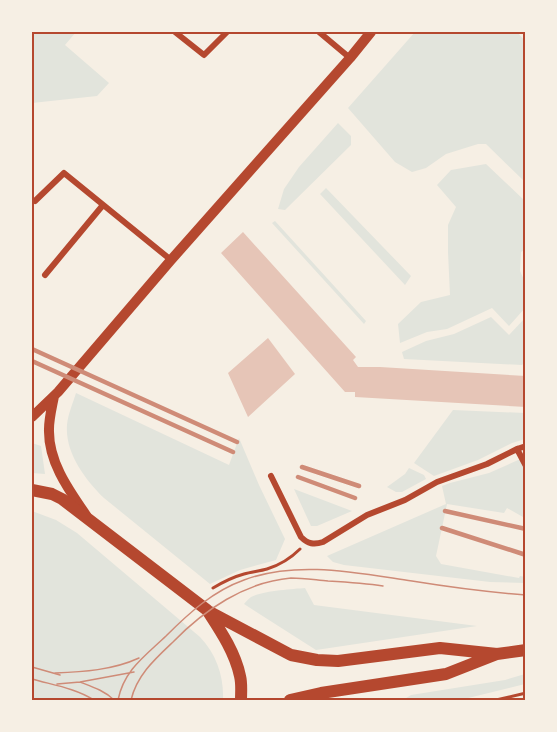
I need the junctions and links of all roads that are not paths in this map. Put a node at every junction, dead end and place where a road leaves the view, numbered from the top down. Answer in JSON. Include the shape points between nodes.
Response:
{"nodes":[{"id":1,"x":175,"y":32,"type":"edge"},
{"id":2,"x":227,"y":32,"type":"edge"},
{"id":3,"x":319,"y":32,"type":"edge"},
{"id":4,"x":371,"y":32,"type":"edge"},
{"id":5,"x":350,"y":58,"type":"junction"},
{"id":6,"x":35,"y":201,"type":"dead end"},
{"id":7,"x":103,"y":205,"type":"junction"},
{"id":8,"x":171,"y":260,"type":"junction"},
{"id":9,"x":45,"y":275,"type":"dead end"},
{"id":10,"x":54,"y":396,"type":"junction"},
{"id":11,"x":32,"y":417,"type":"edge"},
{"id":12,"x":525,"y":446,"type":"edge"},
{"id":13,"x":517,"y":449,"type":"junction"},
{"id":14,"x":525,"y":466,"type":"edge"},
{"id":15,"x":271,"y":476,"type":"dead end"},
{"id":16,"x":32,"y":490,"type":"edge"},
{"id":17,"x":90,"y":520,"type":"junction"},
{"id":18,"x":207,"y":610,"type":"junction"},
{"id":19,"x":525,"y":650,"type":"edge"},
{"id":20,"x":497,"y":654,"type":"junction"},
{"id":21,"x":241,"y":700,"type":"edge"},
{"id":22,"x":290,"y":700,"type":"edge"}],
"edges":[{"from":1,"to":2,"type":"street","via":[[204,55]]},
{"from":3,"to":5,"type":"street"},
{"from":4,"to":5,"type":"main road"},
{"from":5,"to":8,"type":"main road"},
{"from":6,"to":7,"type":"street","via":[[64,173]]},
{"from":7,"to":8,"type":"street"},
{"from":7,"to":9,"type":"street"},
{"from":8,"to":10,"type":"main road"},
{"from":10,"to":11,"type":"main road"},
{"from":10,"to":17,"type":"main road","via":[[49,427],[53,457],[70,493]]},
{"from":12,"to":13,"type":"street"},
{"from":13,"to":14,"type":"street"},
{"from":13,"to":15,"type":"street","via":[[437,482],[315,544],[300,534]]},
{"from":16,"to":17,"type":"highway","via":[[62,499]]},
{"from":17,"to":18,"type":"highway"},
{"from":18,"to":20,"type":"highway","via":[[291,655],[317,660],[338,661],[440,648]]},
{"from":18,"to":21,"type":"highway","via":[[233,654],[240,676]]},
{"from":19,"to":20,"type":"highway"},
{"from":20,"to":22,"type":"highway","via":[[446,674]]}]}
